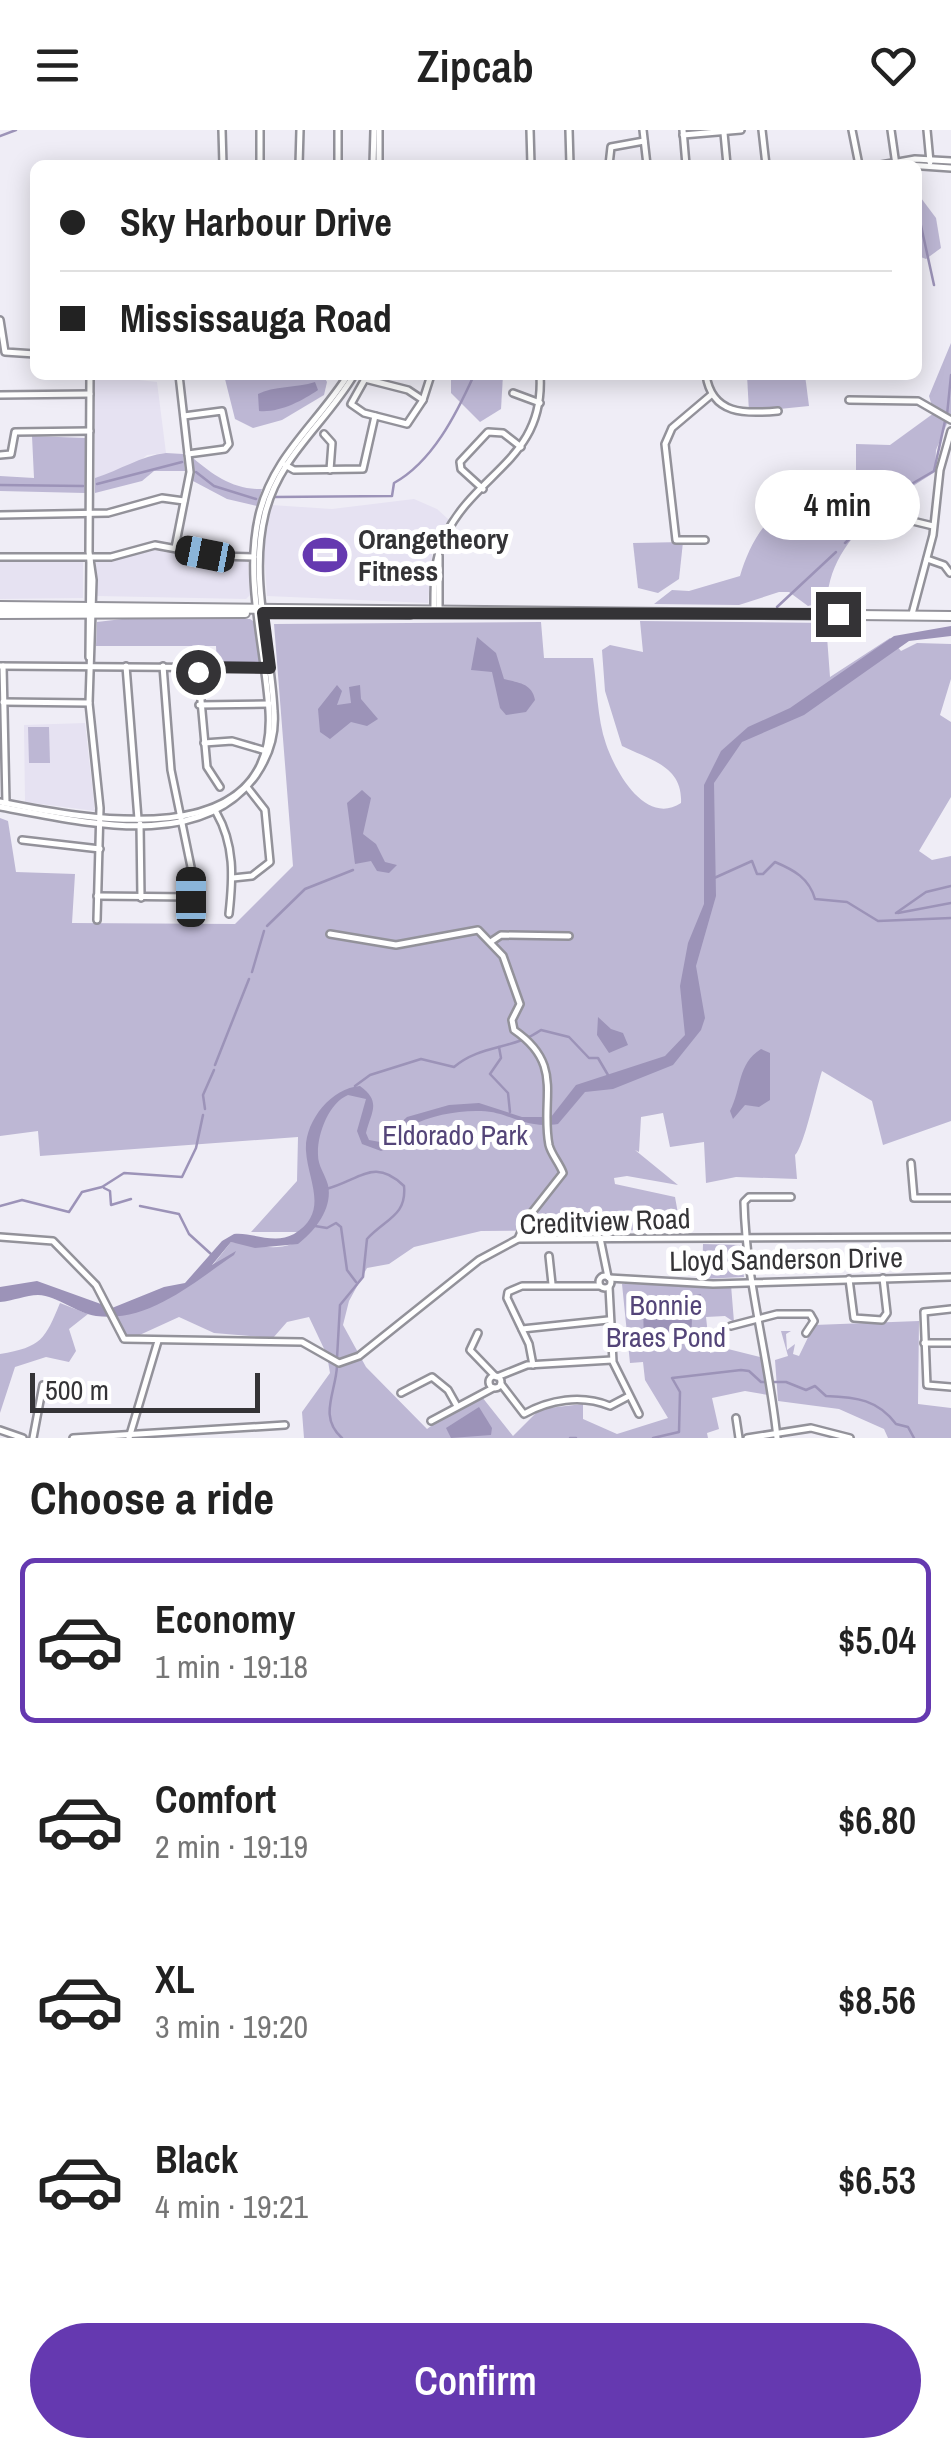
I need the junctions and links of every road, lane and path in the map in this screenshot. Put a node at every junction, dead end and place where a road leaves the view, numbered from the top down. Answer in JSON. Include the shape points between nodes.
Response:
{"nodes":[{"id":1,"x":222,"y":130,"type":"edge"},
{"id":2,"x":260,"y":130,"type":"edge"},
{"id":3,"x":300,"y":130,"type":"edge"},
{"id":4,"x":338,"y":130,"type":"edge"},
{"id":5,"x":376,"y":130,"type":"edge"},
{"id":6,"x":530,"y":130,"type":"edge"},
{"id":7,"x":569,"y":130,"type":"edge"},
{"id":8,"x":643,"y":130,"type":"edge"},
{"id":9,"x":741,"y":130,"type":"edge"},
{"id":10,"x":762,"y":130,"type":"edge"},
{"id":11,"x":852,"y":130,"type":"edge"},
{"id":12,"x":891,"y":130,"type":"edge"},
{"id":13,"x":926,"y":130,"type":"edge"},
{"id":14,"x":724,"y":132,"type":"edge"},
{"id":15,"x":683,"y":133,"type":"edge"},
{"id":16,"x":644,"y":141,"type":"junction"},
{"id":17,"x":222,"y":160,"type":"edge"},
{"id":18,"x":260,"y":160,"type":"edge"},
{"id":19,"x":299,"y":160,"type":"edge"},
{"id":20,"x":338,"y":160,"type":"edge"},
{"id":21,"x":376,"y":160,"type":"edge"},
{"id":22,"x":531,"y":160,"type":"edge"},
{"id":23,"x":570,"y":160,"type":"edge"},
{"id":24,"x":609,"y":160,"type":"edge"},
{"id":25,"x":646,"y":160,"type":"edge"},
{"id":26,"x":686,"y":160,"type":"edge"},
{"id":27,"x":727,"y":160,"type":"edge"},
{"id":28,"x":765,"y":160,"type":"edge"},
{"id":29,"x":858,"y":160,"type":"edge"},
{"id":30,"x":895,"y":160,"type":"edge"},
{"id":31,"x":922,"y":161,"type":"edge"},
{"id":32,"x":930,"y":161,"type":"junction"},
{"id":33,"x":922,"y":162,"type":"edge"},
{"id":34,"x":951,"y":165,"type":"edge"},
{"id":35,"x":0,"y":320,"type":"edge"},
{"id":36,"x":30,"y":354,"type":"edge"},
{"id":37,"x":90,"y":380,"type":"edge"},
{"id":38,"x":179,"y":380,"type":"edge"},
{"id":39,"x":347,"y":380,"type":"edge"},
{"id":40,"x":347,"y":380,"type":"edge"},
{"id":41,"x":365,"y":380,"type":"edge"},
{"id":42,"x":370,"y":380,"type":"edge"},
{"id":43,"x":429,"y":380,"type":"edge"},
{"id":44,"x":540,"y":380,"type":"edge"},
{"id":45,"x":708,"y":380,"type":"edge"},
{"id":46,"x":513,"y":393,"type":"dead end"},
{"id":47,"x":90,"y":394,"type":"junction"},
{"id":48,"x":712,"y":394,"type":"junction"},
{"id":49,"x":0,"y":395,"type":"edge"},
{"id":50,"x":423,"y":400,"type":"junction"},
{"id":51,"x":848,"y":400,"type":"dead end"},
{"id":52,"x":540,"y":403,"type":"junction"},
{"id":53,"x":778,"y":411,"type":"dead end"},
{"id":54,"x":182,"y":416,"type":"junction"},
{"id":55,"x":376,"y":416,"type":"junction"},
{"id":56,"x":951,"y":420,"type":"edge"},
{"id":57,"x":951,"y":430,"type":"edge"},
{"id":58,"x":90,"y":432,"type":"junction"},
{"id":59,"x":324,"y":434,"type":"dead end"},
{"id":60,"x":521,"y":447,"type":"junction"},
{"id":61,"x":188,"y":454,"type":"junction"},
{"id":62,"x":0,"y":455,"type":"edge"},
{"id":63,"x":284,"y":465,"type":"junction"},
{"id":64,"x":330,"y":470,"type":"junction"},
{"id":65,"x":484,"y":489,"type":"junction"},
{"id":66,"x":184,"y":501,"type":"junction"},
{"id":67,"x":90,"y":513,"type":"junction"},
{"id":68,"x":0,"y":515,"type":"edge"},
{"id":69,"x":892,"y":516,"type":"dead end"},
{"id":70,"x":934,"y":526,"type":"junction"},
{"id":71,"x":705,"y":540,"type":"dead end"},
{"id":72,"x":175,"y":548,"type":"junction"},
{"id":73,"x":0,"y":557,"type":"edge"},
{"id":74,"x":90,"y":557,"type":"junction"},
{"id":75,"x":256,"y":558,"type":"junction"},
{"id":76,"x":926,"y":559,"type":"junction"},
{"id":77,"x":950,"y":573,"type":"edge"},
{"id":78,"x":0,"y":610,"type":"edge"},
{"id":79,"x":90,"y":610,"type":"junction"},
{"id":80,"x":260,"y":610,"type":"junction"},
{"id":81,"x":436,"y":612,"type":"junction"},
{"id":82,"x":912,"y":614,"type":"junction"},
{"id":83,"x":951,"y":616,"type":"edge"},
{"id":84,"x":90,"y":663,"type":"junction"},
{"id":85,"x":2,"y":666,"type":"edge"},
{"id":86,"x":126,"y":666,"type":"junction"},
{"id":87,"x":162,"y":666,"type":"junction"},
{"id":88,"x":198,"y":667,"type":"junction"},
{"id":89,"x":267,"y":668,"type":"junction"},
{"id":90,"x":3,"y":702,"type":"junction"},
{"id":91,"x":89,"y":702,"type":"junction"},
{"id":92,"x":268,"y":704,"type":"junction"},
{"id":93,"x":199,"y":705,"type":"junction"},
{"id":94,"x":204,"y":743,"type":"junction"},
{"id":95,"x":266,"y":751,"type":"junction"},
{"id":96,"x":220,"y":787,"type":"dead end"},
{"id":97,"x":248,"y":787,"type":"junction"},
{"id":98,"x":2,"y":804,"type":"edge"},
{"id":99,"x":216,"y":812,"type":"junction"},
{"id":100,"x":182,"y":819,"type":"junction"},
{"id":101,"x":100,"y":821,"type":"junction"},
{"id":102,"x":139,"y":822,"type":"junction"},
{"id":103,"x":22,"y":840,"type":"dead end"},
{"id":104,"x":100,"y":849,"type":"junction"},
{"id":105,"x":232,"y":878,"type":"junction"},
{"id":106,"x":97,"y":896,"type":"junction"},
{"id":107,"x":191,"y":897,"type":"junction"},
{"id":108,"x":141,"y":898,"type":"junction"},
{"id":109,"x":228,"y":914,"type":"dead end"},
{"id":110,"x":188,"y":916,"type":"dead end"},
{"id":111,"x":97,"y":920,"type":"dead end"},
{"id":112,"x":330,"y":934,"type":"dead end"},
{"id":113,"x":568,"y":936,"type":"dead end"},
{"id":114,"x":492,"y":941,"type":"junction"},
{"id":115,"x":911,"y":1163,"type":"dead end"},
{"id":116,"x":791,"y":1197,"type":"dead end"},
{"id":117,"x":951,"y":1198,"type":"edge"},
{"id":118,"x":0,"y":1237,"type":"edge"},
{"id":119,"x":745,"y":1237,"type":"junction"},
{"id":120,"x":951,"y":1237,"type":"edge"},
{"id":121,"x":600,"y":1238,"type":"junction"},
{"id":122,"x":518,"y":1239,"type":"junction"},
{"id":123,"x":549,"y":1256,"type":"dead end"},
{"id":124,"x":951,"y":1276,"type":"edge"},
{"id":125,"x":883,"y":1278,"type":"junction"},
{"id":126,"x":849,"y":1279,"type":"junction"},
{"id":127,"x":749,"y":1281,"type":"junction"},
{"id":128,"x":604,"y":1282,"type":"junction"},
{"id":129,"x":552,"y":1284,"type":"junction"},
{"id":130,"x":951,"y":1309,"type":"edge"},
{"id":131,"x":608,"y":1320,"type":"junction"},
{"id":132,"x":758,"y":1320,"type":"junction"},
{"id":133,"x":731,"y":1326,"type":"dead end"},
{"id":134,"x":522,"y":1329,"type":"junction"},
{"id":135,"x":478,"y":1334,"type":"dead end"},
{"id":136,"x":806,"y":1334,"type":"dead end"},
{"id":137,"x":158,"y":1341,"type":"junction"},
{"id":138,"x":923,"y":1344,"type":"junction"},
{"id":139,"x":951,"y":1344,"type":"edge"},
{"id":140,"x":612,"y":1360,"type":"junction"},
{"id":141,"x":532,"y":1365,"type":"junction"},
{"id":142,"x":495,"y":1382,"type":"junction"},
{"id":143,"x":44,"y":1385,"type":"dead end"},
{"id":144,"x":951,"y":1387,"type":"edge"},
{"id":145,"x":401,"y":1392,"type":"dead end"},
{"id":146,"x":629,"y":1396,"type":"junction"},
{"id":147,"x":457,"y":1406,"type":"junction"},
{"id":148,"x":639,"y":1414,"type":"dead end"},
{"id":149,"x":736,"y":1418,"type":"dead end"},
{"id":150,"x":431,"y":1421,"type":"dead end"},
{"id":151,"x":285,"y":1425,"type":"dead end"},
{"id":152,"x":816,"y":1429,"type":"junction"},
{"id":153,"x":0,"y":1430,"type":"edge"},
{"id":154,"x":130,"y":1435,"type":"edge"},
{"id":155,"x":777,"y":1436,"type":"edge"},
{"id":156,"x":23,"y":1438,"type":"edge"},
{"id":157,"x":34,"y":1438,"type":"edge"},
{"id":158,"x":73,"y":1438,"type":"edge"},
{"id":159,"x":738,"y":1438,"type":"edge"},
{"id":160,"x":747,"y":1438,"type":"edge"},
{"id":161,"x":816,"y":1438,"type":"edge"},
{"id":162,"x":850,"y":1438,"type":"edge"}],
"edges":[{"from":1,"to":17,"type":"street"},
{"from":2,"to":18,"type":"street"},
{"from":3,"to":19,"type":"street"},
{"from":4,"to":20,"type":"street"},
{"from":5,"to":21,"type":"street"},
{"from":6,"to":22,"type":"street"},
{"from":7,"to":23,"type":"street"},
{"from":8,"to":16,"type":"street"},
{"from":9,"to":14,"type":"street"},
{"from":10,"to":28,"type":"street"},
{"from":11,"to":29,"type":"street"},
{"from":12,"to":30,"type":"street"},
{"from":13,"to":32,"type":"street"},
{"from":14,"to":15,"type":"street"},
{"from":14,"to":27,"type":"street"},
{"from":15,"to":26,"type":"street"},
{"from":16,"to":24,"type":"street","via":[[610,146]]},
{"from":16,"to":25,"type":"street"},
{"from":31,"to":32,"type":"street"},
{"from":32,"to":33,"type":"street"},
{"from":32,"to":34,"type":"street"},
{"from":35,"to":36,"type":"street","via":[[6,354]]},
{"from":37,"to":47,"type":"street"},
{"from":38,"to":54,"type":"street"},
{"from":39,"to":63,"type":"street"},
{"from":40,"to":75,"type":"street","via":[[275,470],[259,514]]},
{"from":41,"to":55,"type":"street","via":[[350,402]]},
{"from":42,"to":50,"type":"street"},
{"from":43,"to":50,"type":"street"},
{"from":44,"to":52,"type":"street"},
{"from":45,"to":48,"type":"street"},
{"from":46,"to":52,"type":"street"},
{"from":47,"to":49,"type":"street"},
{"from":47,"to":58,"type":"street"},
{"from":48,"to":53,"type":"street","via":[[735,412]]},
{"from":48,"to":71,"type":"street","via":[[672,428],[665,451],[676,540]]},
{"from":50,"to":55,"type":"street","via":[[405,425]]},
{"from":51,"to":56,"type":"street","via":[[918,402]]},
{"from":52,"to":60,"type":"street"},
{"from":54,"to":61,"type":"street"},
{"from":54,"to":61,"type":"street","via":[[222,412],[229,444]]},
{"from":55,"to":64,"type":"street","via":[[365,468]]},
{"from":57,"to":70,"type":"street"},
{"from":58,"to":62,"type":"street","via":[[15,432],[11,454]]},
{"from":58,"to":67,"type":"street"},
{"from":59,"to":64,"type":"street","via":[[332,444]]},
{"from":60,"to":65,"type":"street"},
{"from":60,"to":65,"type":"street","via":[[488,432],[460,462]]},
{"from":61,"to":66,"type":"street"},
{"from":63,"to":64,"type":"street"},
{"from":63,"to":75,"type":"street"},
{"from":65,"to":81,"type":"street","via":[[451,526],[439,552]]},
{"from":66,"to":67,"type":"street","via":[[162,498]]},
{"from":66,"to":72,"type":"street"},
{"from":67,"to":68,"type":"street"},
{"from":67,"to":74,"type":"street"},
{"from":69,"to":70,"type":"street"},
{"from":70,"to":76,"type":"street"},
{"from":72,"to":74,"type":"street"},
{"from":72,"to":75,"type":"street"},
{"from":73,"to":74,"type":"street"},
{"from":74,"to":79,"type":"street"},
{"from":75,"to":80,"type":"street"},
{"from":76,"to":77,"type":"street"},
{"from":76,"to":82,"type":"street"},
{"from":78,"to":79,"type":"main road"},
{"from":79,"to":80,"type":"main road"},
{"from":79,"to":84,"type":"street"},
{"from":80,"to":81,"type":"main road"},
{"from":80,"to":89,"type":"street"},
{"from":81,"to":82,"type":"main road"},
{"from":82,"to":83,"type":"main road"},
{"from":84,"to":85,"type":"street"},
{"from":84,"to":86,"type":"street"},
{"from":84,"to":91,"type":"street"},
{"from":85,"to":90,"type":"street"},
{"from":86,"to":87,"type":"street"},
{"from":86,"to":102,"type":"street"},
{"from":87,"to":88,"type":"street"},
{"from":87,"to":100,"type":"street"},
{"from":88,"to":89,"type":"street"},
{"from":88,"to":93,"type":"street"},
{"from":89,"to":92,"type":"street"},
{"from":89,"to":95,"type":"street","via":[[275,723]]},
{"from":90,"to":91,"type":"street"},
{"from":90,"to":98,"type":"street"},
{"from":91,"to":101,"type":"street"},
{"from":92,"to":93,"type":"street"},
{"from":92,"to":95,"type":"street"},
{"from":93,"to":94,"type":"street"},
{"from":94,"to":95,"type":"street"},
{"from":94,"to":96,"type":"street"},
{"from":95,"to":97,"type":"street"},
{"from":95,"to":100,"type":"street","via":[[229,798]]},
{"from":97,"to":99,"type":"street"},
{"from":97,"to":105,"type":"street","via":[[265,810],[270,862],[252,876]]},
{"from":98,"to":101,"type":"street"},
{"from":99,"to":100,"type":"street"},
{"from":99,"to":105,"type":"street","via":[[228,836]]},
{"from":100,"to":102,"type":"street"},
{"from":100,"to":107,"type":"street"},
{"from":101,"to":102,"type":"street"},
{"from":101,"to":104,"type":"street"},
{"from":102,"to":108,"type":"street"},
{"from":103,"to":104,"type":"street"},
{"from":104,"to":106,"type":"street"},
{"from":105,"to":109,"type":"street"},
{"from":106,"to":108,"type":"street"},
{"from":106,"to":111,"type":"street"},
{"from":107,"to":108,"type":"street"},
{"from":107,"to":110,"type":"street"},
{"from":112,"to":114,"type":"street","via":[[396,945],[472,930]]},
{"from":113,"to":114,"type":"street","via":[[501,935]]},
{"from":114,"to":122,"type":"street","via":[[517,990],[514,1030],[530,1041],[548,1078],[550,1148],[563,1174]]},
{"from":115,"to":117,"type":"street","via":[[917,1200]]},
{"from":116,"to":119,"type":"street","via":[[746,1198]]},
{"from":118,"to":137,"type":"street","name":"Creditview Road","via":[[52,1240],[96,1286],[124,1340]]},
{"from":119,"to":120,"type":"street","name":"Creditview Road"},
{"from":119,"to":121,"type":"street","name":"Creditview Road"},
{"from":119,"to":127,"type":"street"},
{"from":121,"to":122,"type":"street","name":"Creditview Road"},
{"from":121,"to":128,"type":"street"},
{"from":122,"to":137,"type":"street","name":"Creditview Road","via":[[490,1252],[348,1362],[331,1361],[302,1342]]},
{"from":123,"to":129,"type":"street"},
{"from":124,"to":125,"type":"street","name":"Lloyd Sanderson Drive"},
{"from":125,"to":126,"type":"street","name":"Lloyd Sanderson Drive"},
{"from":125,"to":126,"type":"street","via":[[882,1320],[854,1318]]},
{"from":126,"to":127,"type":"street","name":"Lloyd Sanderson Drive"},
{"from":127,"to":128,"type":"street","name":"Lloyd Sanderson Drive"},
{"from":127,"to":132,"type":"street"},
{"from":128,"to":129,"type":"street","name":"Lloyd Sanderson Drive"},
{"from":128,"to":131,"type":"street"},
{"from":129,"to":134,"type":"street","name":"Lloyd Sanderson Drive","via":[[508,1292]]},
{"from":130,"to":138,"type":"street","via":[[924,1312]]},
{"from":131,"to":134,"type":"street"},
{"from":131,"to":140,"type":"street"},
{"from":132,"to":133,"type":"street"},
{"from":132,"to":136,"type":"street","via":[[810,1314],[814,1321]]},
{"from":132,"to":155,"type":"street"},
{"from":134,"to":141,"type":"street","name":"Lloyd Sanderson Drive"},
{"from":135,"to":142,"type":"street","via":[[470,1348]]},
{"from":137,"to":154,"type":"street"},
{"from":138,"to":139,"type":"street"},
{"from":138,"to":144,"type":"street","via":[[926,1385]]},
{"from":140,"to":141,"type":"street"},
{"from":140,"to":146,"type":"street"},
{"from":141,"to":142,"type":"street"},
{"from":142,"to":146,"type":"street","via":[[524,1414],[550,1402],[610,1406]]},
{"from":142,"to":147,"type":"street"},
{"from":143,"to":157,"type":"street"},
{"from":145,"to":147,"type":"street","via":[[432,1377]]},
{"from":146,"to":148,"type":"street"},
{"from":147,"to":150,"type":"street"},
{"from":149,"to":159,"type":"street"},
{"from":151,"to":154,"type":"street"},
{"from":152,"to":155,"type":"street"},
{"from":152,"to":161,"type":"street"},
{"from":152,"to":162,"type":"street"},
{"from":153,"to":156,"type":"street"},
{"from":154,"to":158,"type":"street"},
{"from":155,"to":160,"type":"street"}]}
